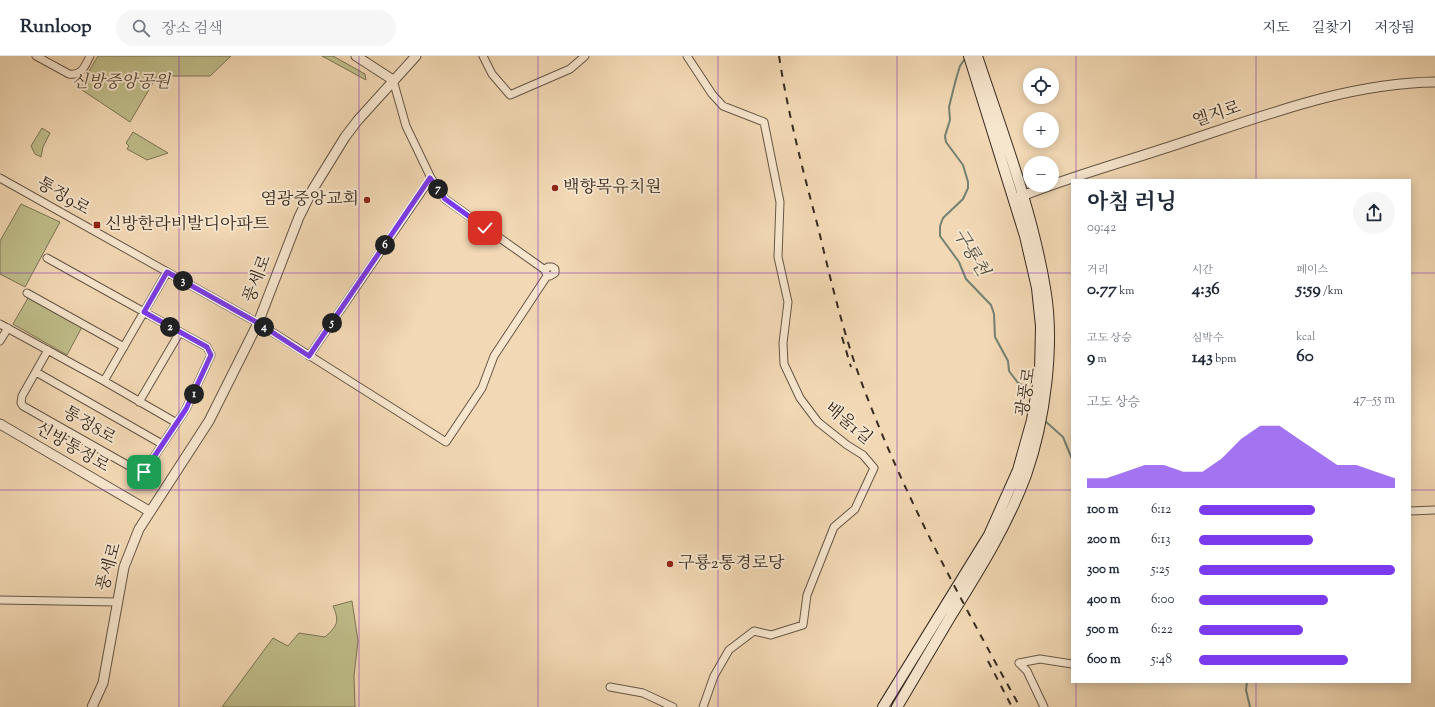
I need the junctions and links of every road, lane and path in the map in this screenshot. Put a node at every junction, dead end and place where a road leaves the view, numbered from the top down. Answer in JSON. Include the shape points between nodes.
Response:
{"nodes":[{"id":1,"x":36,"y":56,"type":"edge"},
{"id":2,"x":90,"y":56,"type":"edge"},
{"id":3,"x":356,"y":56,"type":"edge"},
{"id":4,"x":416,"y":56,"type":"edge"},
{"id":5,"x":483,"y":56,"type":"edge"},
{"id":6,"x":585,"y":56,"type":"edge"},
{"id":7,"x":687,"y":56,"type":"edge"},
{"id":8,"x":972,"y":57,"type":"edge"},
{"id":9,"x":393,"y":80,"type":"junction"},
{"id":10,"x":1435,"y":82,"type":"edge"},
{"id":11,"x":0,"y":178,"type":"edge"},
{"id":12,"x":430,"y":178,"type":"junction"},
{"id":13,"x":1073,"y":179,"type":"edge"},
{"id":14,"x":1071,"y":180,"type":"edge"},
{"id":15,"x":1018,"y":197,"type":"junction"},
{"id":16,"x":47,"y":258,"type":"dead end"},
{"id":17,"x":167,"y":272,"type":"junction"},
{"id":18,"x":27,"y":293,"type":"dead end"},
{"id":19,"x":144,"y":312,"type":"junction"},
{"id":20,"x":258,"y":323,"type":"junction"},
{"id":21,"x":0,"y":324,"type":"edge"},
{"id":22,"x":8,"y":328,"type":"junction"},
{"id":23,"x":180,"y":332,"type":"junction"},
{"id":24,"x":0,"y":341,"type":"edge"},
{"id":25,"x":124,"y":347,"type":"junction"},
{"id":26,"x":48,"y":350,"type":"junction"},
{"id":27,"x":309,"y":356,"type":"junction"},
{"id":28,"x":36,"y":372,"type":"junction"},
{"id":29,"x":104,"y":381,"type":"junction"},
{"id":30,"x":139,"y":402,"type":"junction"},
{"id":31,"x":175,"y":422,"type":"junction"},
{"id":32,"x":0,"y":424,"type":"edge"},
{"id":33,"x":162,"y":444,"type":"junction"},
{"id":34,"x":1435,"y":510,"type":"edge"},
{"id":35,"x":149,"y":511,"type":"junction"},
{"id":36,"x":1411,"y":512,"type":"edge"},
{"id":37,"x":0,"y":600,"type":"edge"},
{"id":38,"x":117,"y":602,"type":"junction"},
{"id":39,"x":1071,"y":664,"type":"edge"},
{"id":40,"x":610,"y":687,"type":"dead end"},
{"id":41,"x":92,"y":707,"type":"edge"},
{"id":42,"x":673,"y":707,"type":"edge"},
{"id":43,"x":703,"y":707,"type":"edge"},
{"id":44,"x":883,"y":707,"type":"edge"},
{"id":45,"x":897,"y":707,"type":"edge"},
{"id":46,"x":1044,"y":707,"type":"edge"}],
"edges":[{"from":1,"to":2,"type":"street","via":[[74,75],[82,71]]},
{"from":3,"to":9,"type":"street"},
{"from":4,"to":9,"type":"street","name":"풍세로"},
{"from":5,"to":6,"type":"street","via":[[492,74],[510,95],[570,69]]},
{"from":7,"to":43,"type":"street","name":"배울1길","via":[[723,106],[764,122],[780,202],[778,257],[788,302],[783,343],[784,364],[800,398],[818,422],[863,455],[874,468],[855,509],[834,527],[806,595],[803,625],[770,635],[754,631],[729,650],[714,676]]},
{"from":8,"to":15,"type":"main road","name":"광풍로"},
{"from":9,"to":12,"type":"street","via":[[406,126]]},
{"from":9,"to":20,"type":"street","name":"풍세로","via":[[346,137],[313,189],[299,217]]},
{"from":10,"to":13,"type":"street","name":"엘지로","via":[[1405,83],[1332,95]]},
{"from":11,"to":17,"type":"street","name":"통정9로"},
{"from":12,"to":27,"type":"street"},
{"from":12,"to":27,"type":"street","name":"통정9로","via":[[445,199],[546,273],[494,356],[482,388],[446,442]]},
{"from":14,"to":15,"type":"street","name":"엘지로"},
{"from":15,"to":44,"type":"main road","name":"광풍로","via":[[1037,288],[1041,326],[1039,379],[1032,420],[1018,470],[989,535]]},
{"from":15,"to":45,"type":"main road","name":"광풍로","via":[[1034,235],[1046,289],[1049,327],[1045,396],[1033,448],[1024,480],[994,544]]},
{"from":16,"to":19,"type":"street","name":"통정8로"},
{"from":17,"to":19,"type":"street"},
{"from":17,"to":20,"type":"street","name":"통정9로"},
{"from":18,"to":25,"type":"street"},
{"from":19,"to":23,"type":"street","name":"통정8로"},
{"from":19,"to":25,"type":"street"},
{"from":20,"to":27,"type":"street","name":"통정9로"},
{"from":20,"to":35,"type":"street","name":"풍세로","via":[[209,421]]},
{"from":21,"to":22,"type":"street"},
{"from":22,"to":24,"type":"street"},
{"from":22,"to":26,"type":"street"},
{"from":23,"to":30,"type":"street"},
{"from":23,"to":31,"type":"street","name":"통정8로","via":[[207,347],[211,355],[193,395]]},
{"from":25,"to":29,"type":"street"},
{"from":26,"to":28,"type":"street","name":"통정8로"},
{"from":26,"to":29,"type":"street"},
{"from":28,"to":33,"type":"street","name":"통정8로"},
{"from":28,"to":33,"type":"street","name":"통정8로","via":[[22,396],[23,406],[141,472],[146,470]]},
{"from":29,"to":30,"type":"street"},
{"from":30,"to":31,"type":"street"},
{"from":31,"to":33,"type":"street","name":"통정8로"},
{"from":32,"to":35,"type":"street","name":"신방통정로"},
{"from":34,"to":36,"type":"street"},
{"from":35,"to":38,"type":"street","name":"풍세로","via":[[131,548]]},
{"from":37,"to":38,"type":"street"},
{"from":38,"to":41,"type":"street","name":"풍세로","via":[[103,683]]},
{"from":39,"to":46,"type":"street","via":[[1040,659],[1019,663],[1028,671]]},
{"from":40,"to":42,"type":"street","via":[[643,693]]}]}
